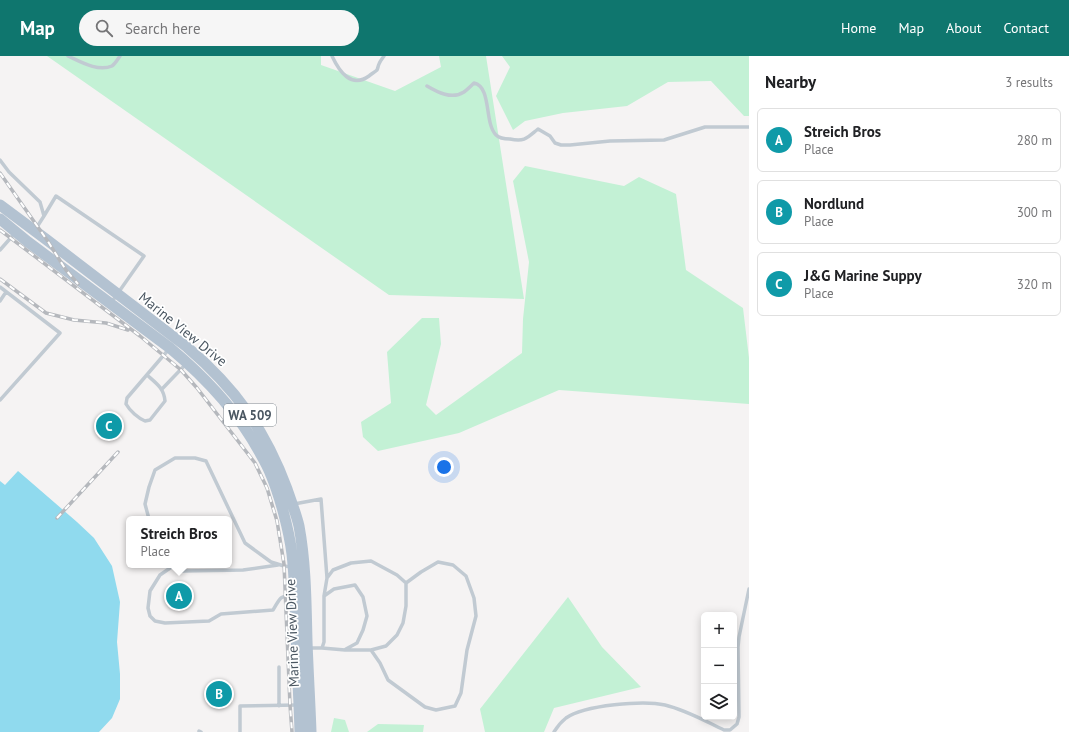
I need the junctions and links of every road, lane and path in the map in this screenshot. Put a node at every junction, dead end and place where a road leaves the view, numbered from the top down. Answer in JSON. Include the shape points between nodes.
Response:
{"nodes":[{"id":1,"x":68,"y":56,"type":"edge"},
{"id":2,"x":120,"y":56,"type":"edge"},
{"id":3,"x":332,"y":56,"type":"edge"},
{"id":4,"x":384,"y":56,"type":"edge"},
{"id":5,"x":426,"y":86,"type":"dead end"},
{"id":6,"x":749,"y":128,"type":"edge"},
{"id":7,"x":0,"y":160,"type":"edge"},
{"id":8,"x":0,"y":206,"type":"edge"},
{"id":9,"x":44,"y":216,"type":"junction"},
{"id":10,"x":0,"y":219,"type":"edge"},
{"id":11,"x":16,"y":231,"type":"junction"},
{"id":12,"x":34,"y":231,"type":"junction"},
{"id":13,"x":0,"y":250,"type":"edge"},
{"id":14,"x":0,"y":287,"type":"edge"},
{"id":15,"x":6,"y":292,"type":"junction"},
{"id":16,"x":114,"y":299,"type":"junction"},
{"id":17,"x":0,"y":301,"type":"edge"},
{"id":18,"x":170,"y":348,"type":"junction"},
{"id":19,"x":187,"y":362,"type":"junction"},
{"id":20,"x":146,"y":375,"type":"junction"},
{"id":21,"x":162,"y":389,"type":"junction"},
{"id":22,"x":0,"y":400,"type":"edge"},
{"id":23,"x":292,"y":504,"type":"junction"},
{"id":24,"x":148,"y":516,"type":"edge"},
{"id":25,"x":279,"y":564,"type":"junction"},
{"id":26,"x":293,"y":567,"type":"junction"},
{"id":27,"x":169,"y":568,"type":"edge"},
{"id":28,"x":176,"y":568,"type":"edge"},
{"id":29,"x":327,"y":578,"type":"junction"},
{"id":30,"x":406,"y":583,"type":"junction"},
{"id":31,"x":749,"y":589,"type":"edge"},
{"id":32,"x":324,"y":596,"type":"junction"},
{"id":33,"x":294,"y":597,"type":"junction"},
{"id":34,"x":307,"y":648,"type":"junction"},
{"id":35,"x":322,"y":648,"type":"junction"},
{"id":36,"x":345,"y":650,"type":"junction"},
{"id":37,"x":371,"y":650,"type":"junction"},
{"id":38,"x":279,"y":667,"type":"dead end"},
{"id":39,"x":299,"y":705,"type":"junction"},
{"id":40,"x":279,"y":706,"type":"junction"},
{"id":41,"x":240,"y":732,"type":"edge"},
{"id":42,"x":300,"y":732,"type":"edge"},
{"id":43,"x":311,"y":732,"type":"edge"},
{"id":44,"x":554,"y":732,"type":"edge"}],
"edges":[{"from":1,"to":2,"type":"lane","via":[[101,69],[113,65]]},
{"from":3,"to":4,"type":"lane","via":[[347,78],[353,80],[360,80],[377,70]]},
{"from":5,"to":6,"type":"lane","via":[[455,96],[474,83],[478,84],[482,87],[491,127],[496,136],[506,139],[526,139],[538,129],[550,136],[555,143],[570,145],[664,140],[705,127]]},
{"from":7,"to":9,"type":"lane","via":[[40,202]]},
{"from":8,"to":12,"type":"main road","name":"Marine View Drive","number":"WA 509"},
{"from":9,"to":12,"type":"lane"},
{"from":9,"to":16,"type":"lane","via":[[56,196],[144,256]]},
{"from":10,"to":11,"type":"main road","name":"Marine View Drive","number":"WA 509"},
{"from":11,"to":13,"type":"lane"},
{"from":11,"to":16,"type":"main road","name":"Marine View Drive","number":"WA 509","via":[[28,242]]},
{"from":12,"to":16,"type":"main road","name":"Marine View Drive","number":"WA 509"},
{"from":14,"to":15,"type":"lane"},
{"from":15,"to":17,"type":"lane"},
{"from":15,"to":22,"type":"lane","via":[[60,333]]},
{"from":16,"to":18,"type":"main road","name":"Marine View Drive","number":"WA 509"},
{"from":16,"to":23,"type":"main road","name":"Marine View Drive","number":"WA 509","via":[[187,347],[227,385],[244,406],[266,442],[280,469]]},
{"from":18,"to":19,"type":"main road","name":"Marine View Drive","number":"WA 509"},
{"from":18,"to":20,"type":"lane"},
{"from":19,"to":21,"type":"lane"},
{"from":19,"to":26,"type":"main road","name":"Marine View Drive","number":"WA 509","via":[[231,409],[248,431],[265,462],[279,497]]},
{"from":20,"to":21,"type":"lane"},
{"from":20,"to":21,"type":"lane","via":[[126,401],[128,408],[142,420],[150,420],[165,403]]},
{"from":23,"to":29,"type":"lane","via":[[321,499]]},
{"from":23,"to":34,"type":"main road","name":"Marine View Drive","number":"WA 509","via":[[302,545],[306,584]]},
{"from":24,"to":25,"type":"lane","via":[[145,504],[156,470],[175,458],[196,458],[206,461],[245,543],[271,562]]},
{"from":25,"to":26,"type":"lane"},
{"from":25,"to":28,"type":"lane","via":[[244,570],[182,571]]},
{"from":26,"to":33,"type":"main road","name":"Marine View Drive","number":"WA 509"},
{"from":27,"to":33,"type":"lane","via":[[160,574],[150,591],[148,608],[150,616],[155,621],[209,621],[221,614],[273,610],[281,597]]},
{"from":29,"to":30,"type":"lane","via":[[333,570],[351,563],[371,561]]},
{"from":29,"to":32,"type":"lane"},
{"from":30,"to":37,"type":"lane","via":[[406,606],[403,623],[397,635],[386,646]]},
{"from":30,"to":37,"type":"lane","via":[[438,562],[453,565],[466,576],[474,598],[476,616],[467,650],[461,693],[455,706],[436,710],[425,707],[388,680]]},
{"from":31,"to":44,"type":"lane","via":[[738,647],[739,716],[737,724],[730,730],[724,730],[665,705],[635,704],[577,713],[567,718]]},
{"from":32,"to":35,"type":"lane"},
{"from":32,"to":36,"type":"lane","via":[[334,588],[355,586],[363,597],[367,616],[363,630],[358,643]]},
{"from":33,"to":39,"type":"main road","name":"Marine View Drive","number":"WA 509"},
{"from":34,"to":35,"type":"lane"},
{"from":34,"to":43,"type":"main road","name":"Marine View Drive","number":"WA 509"},
{"from":35,"to":36,"type":"lane"},
{"from":36,"to":37,"type":"lane"},
{"from":38,"to":40,"type":"lane"},
{"from":39,"to":40,"type":"lane"},
{"from":39,"to":42,"type":"main road","name":"Marine View Drive","number":"WA 509"},
{"from":40,"to":41,"type":"lane","via":[[240,706]]}]}
